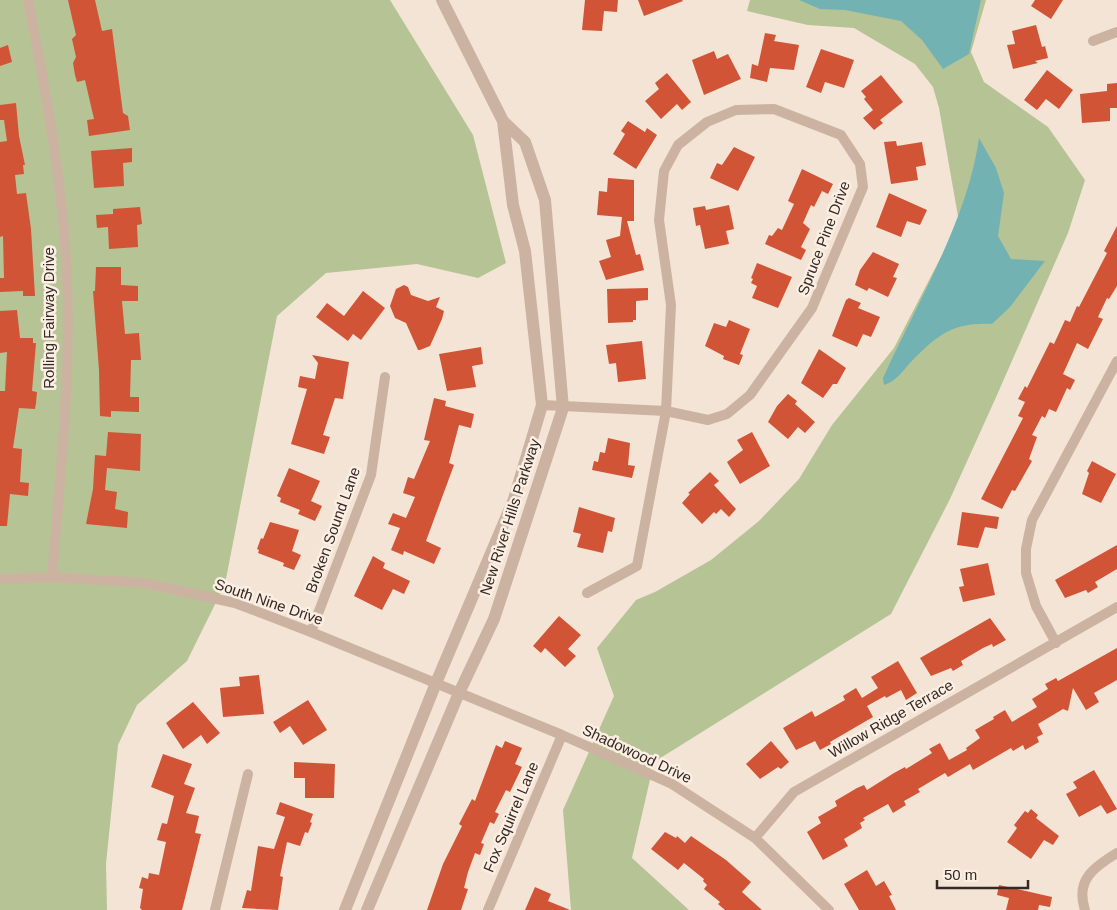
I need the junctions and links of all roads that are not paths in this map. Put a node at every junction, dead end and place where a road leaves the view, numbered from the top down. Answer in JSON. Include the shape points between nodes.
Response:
{"nodes":[{"id":1,"x":28,"y":0,"type":"edge"},
{"id":2,"x":442,"y":0,"type":"edge"},
{"id":3,"x":1117,"y":32,"type":"edge"},
{"id":4,"x":1093,"y":41,"type":"dead end"},
{"id":5,"x":503,"y":121,"type":"junction"},
{"id":6,"x":1117,"y":361,"type":"edge"},
{"id":7,"x":385,"y":377,"type":"dead end"},
{"id":8,"x":542,"y":405,"type":"junction"},
{"id":9,"x":564,"y":408,"type":"junction"},
{"id":10,"x":666,"y":411,"type":"junction"},
{"id":11,"x":52,"y":578,"type":"junction"},
{"id":12,"x":0,"y":579,"type":"edge"},
{"id":13,"x":587,"y":593,"type":"dead end"},
{"id":14,"x":1117,"y":607,"type":"edge"},
{"id":15,"x":311,"y":632,"type":"junction"},
{"id":16,"x":1056,"y":642,"type":"junction"},
{"id":17,"x":436,"y":684,"type":"junction"},
{"id":18,"x":458,"y":693,"type":"junction"},
{"id":19,"x":562,"y":735,"type":"junction"},
{"id":20,"x":248,"y":774,"type":"dead end"},
{"id":21,"x":755,"y":838,"type":"junction"},
{"id":22,"x":1117,"y":853,"type":"edge"},
{"id":23,"x":215,"y":910,"type":"edge"},
{"id":24,"x":345,"y":910,"type":"edge"},
{"id":25,"x":367,"y":910,"type":"edge"},
{"id":26,"x":488,"y":910,"type":"edge"},
{"id":27,"x":829,"y":910,"type":"edge"},
{"id":28,"x":1085,"y":910,"type":"edge"}],
"edges":[{"from":1,"to":11,"type":"street","name":"Rolling Fairway Drive","via":[[47,98],[67,279],[62,457]]},
{"from":2,"to":5,"type":"street","name":"New River Hills Parkway"},
{"from":3,"to":4,"type":"street"},
{"from":5,"to":8,"type":"street","name":"New River Hills Parkway","via":[[513,205],[525,251]]},
{"from":5,"to":9,"type":"street","name":"New River Hills Parkway","via":[[525,142],[545,200]]},
{"from":6,"to":16,"type":"street","via":[[1032,520],[1026,549],[1026,573],[1036,606]]},
{"from":7,"to":15,"type":"street","name":"Broken Sound Lane","via":[[371,475]]},
{"from":8,"to":9,"type":"street","name":"Spruce Pine Drive"},
{"from":8,"to":17,"type":"street","name":"New River Hills Parkway","via":[[514,499]]},
{"from":9,"to":10,"type":"street","name":"Spruce Pine Drive"},
{"from":9,"to":18,"type":"street","name":"New River Hills Parkway","via":[[494,619]]},
{"from":10,"to":10,"type":"street","name":"Spruce Pine Drive","via":[[708,420],[727,414],[750,395],[812,308],[863,187],[860,164],[842,135],[774,109],[736,110],[707,122],[678,145],[664,171],[659,220],[671,304]]},
{"from":10,"to":13,"type":"street","name":"Spruce Pine Drive","via":[[637,566]]},
{"from":11,"to":12,"type":"street","name":"South Nine Drive"},
{"from":11,"to":15,"type":"street","name":"South Nine Drive","via":[[145,583],[235,603]]},
{"from":14,"to":16,"type":"street","name":"Willow Ridge Terrace"},
{"from":15,"to":17,"type":"street","name":"South Nine Drive"},
{"from":16,"to":21,"type":"street","name":"Willow Ridge Terrace","via":[[794,792]]},
{"from":17,"to":18,"type":"street","name":"South Nine Drive"},
{"from":17,"to":24,"type":"street","name":"New River Hills Parkway"},
{"from":18,"to":19,"type":"street","name":"Shadowood Drive"},
{"from":18,"to":25,"type":"street","name":"New River Hills Parkway"},
{"from":19,"to":21,"type":"street","name":"Shadowood Drive","via":[[672,784]]},
{"from":19,"to":26,"type":"street","name":"Fox Squirrel Lane"},
{"from":20,"to":23,"type":"street"},
{"from":21,"to":27,"type":"street","name":"Shadowood Drive"},
{"from":22,"to":28,"type":"street","via":[[1095,866],[1086,878],[1081,899]]}]}
